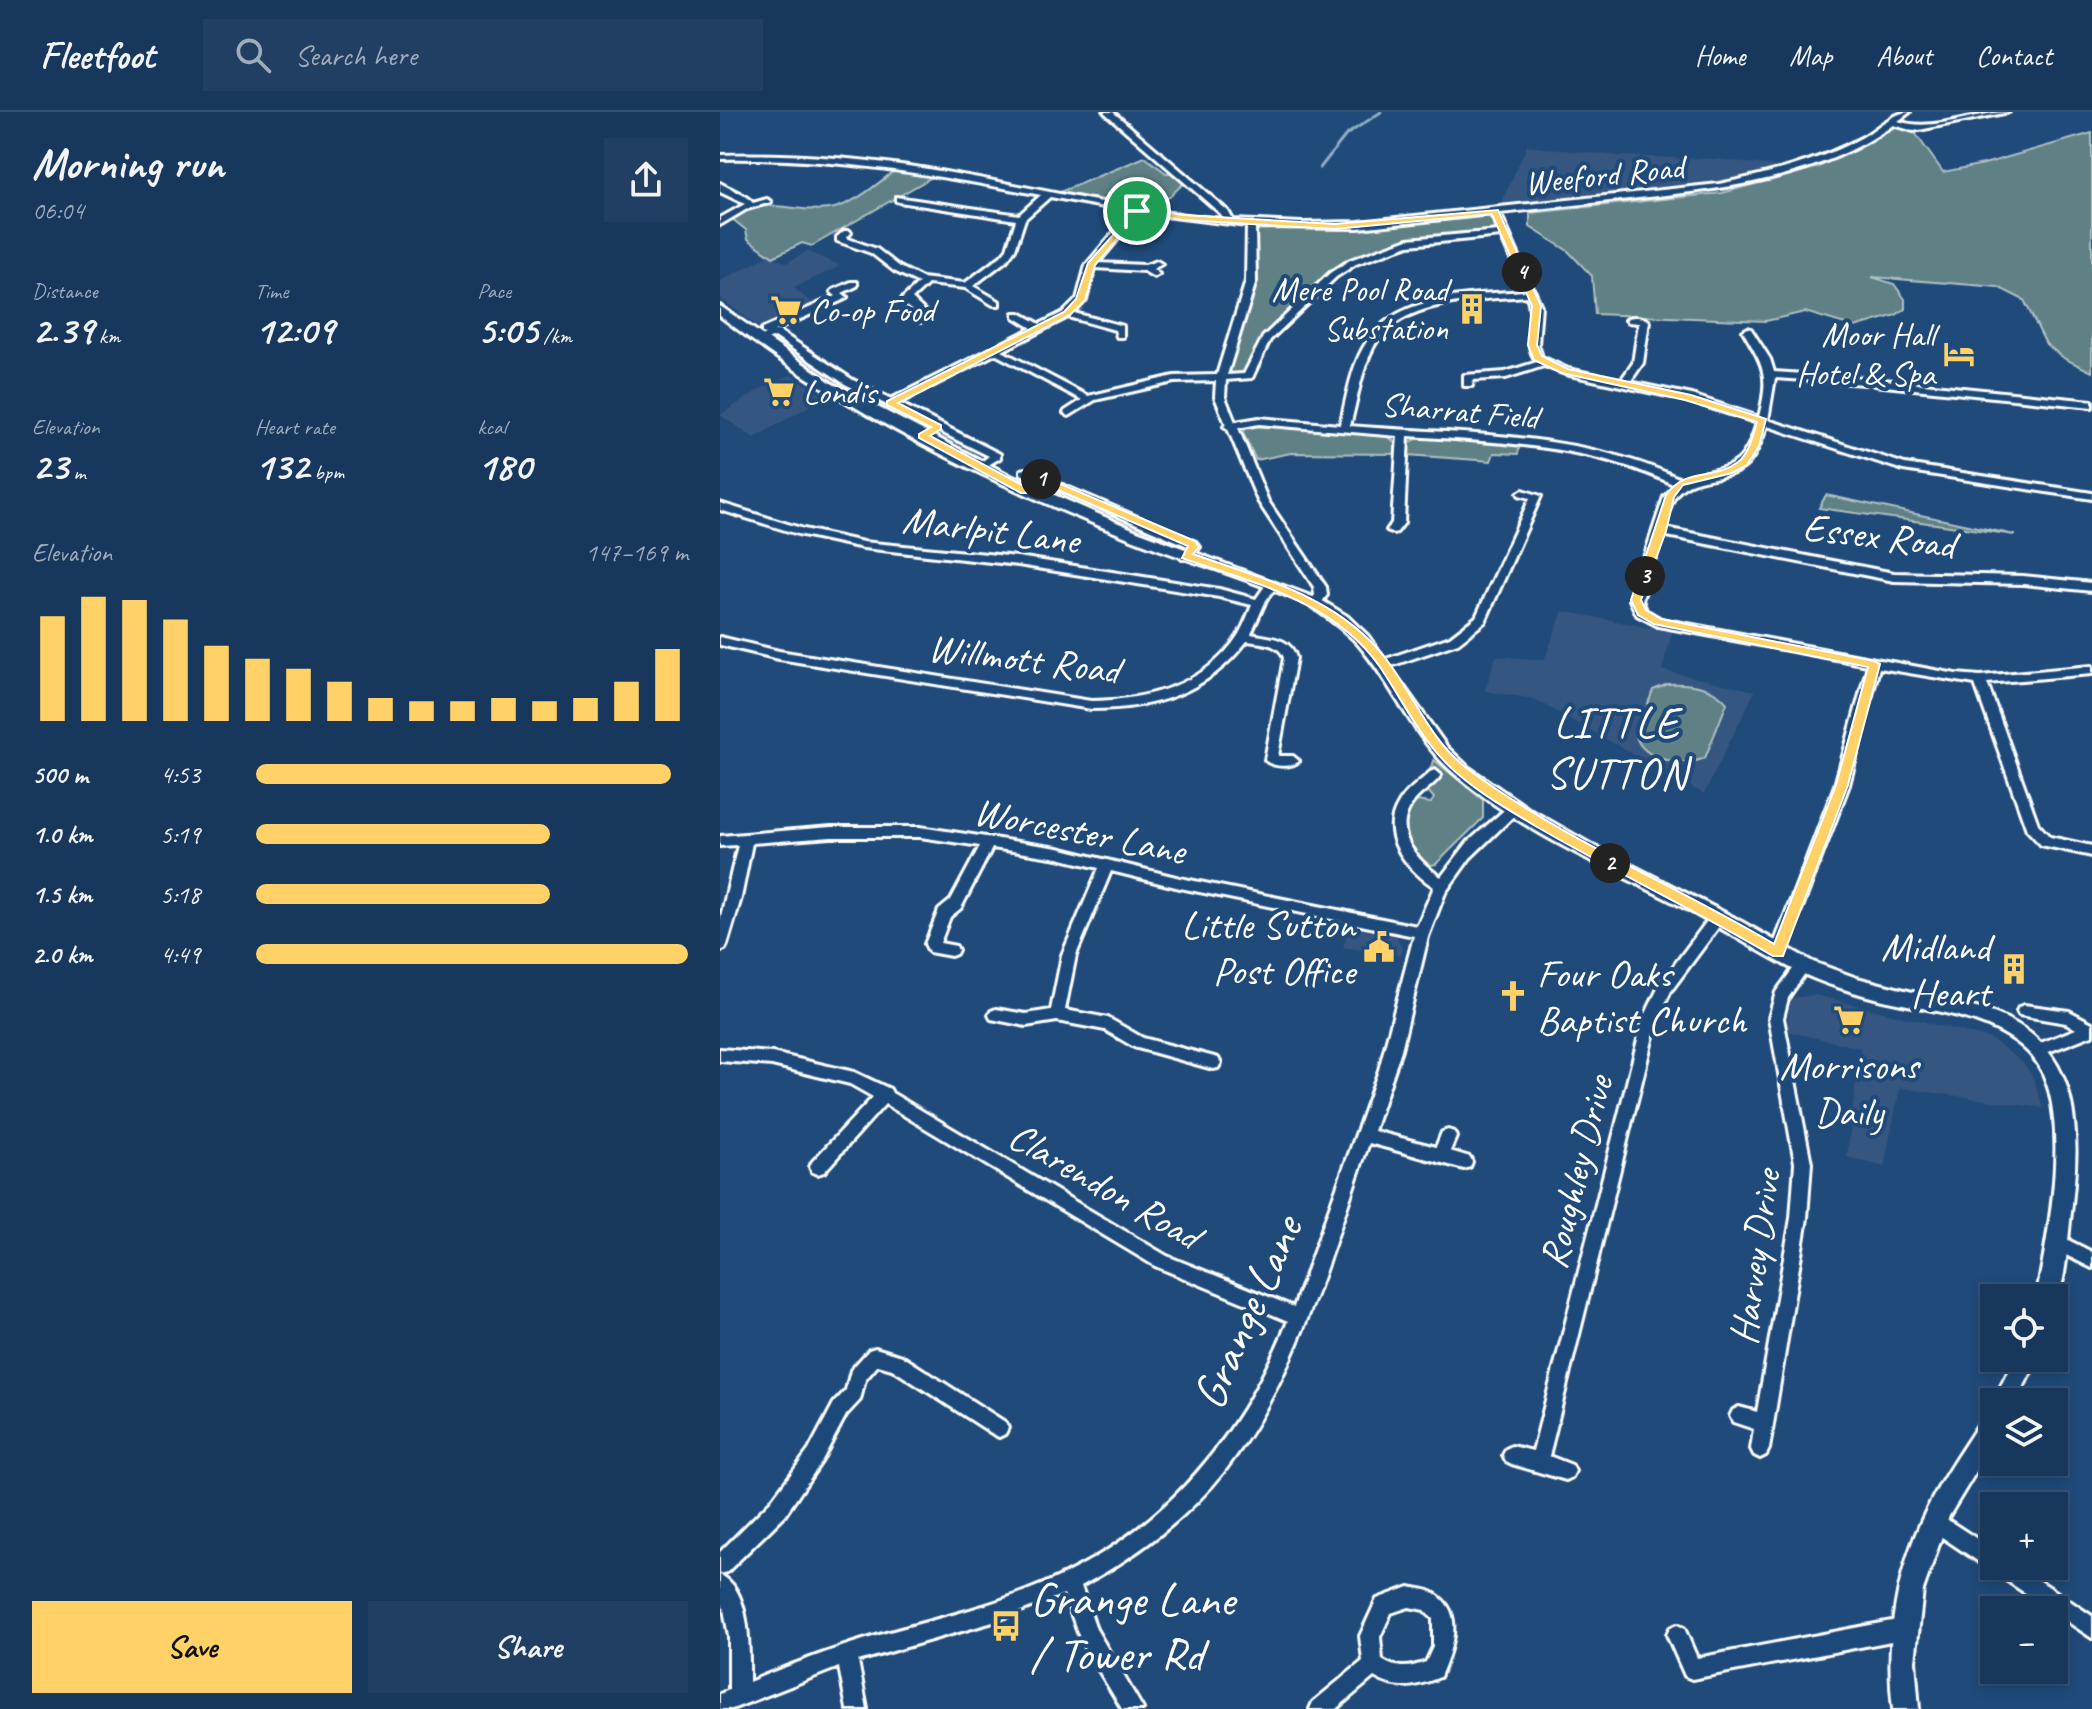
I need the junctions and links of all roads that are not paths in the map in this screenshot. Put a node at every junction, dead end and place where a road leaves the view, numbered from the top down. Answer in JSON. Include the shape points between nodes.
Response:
{"nodes":[{"id":1,"x":1108,"y":112,"type":"edge"},
{"id":2,"x":1906,"y":112,"type":"edge"},
{"id":3,"x":2005,"y":112,"type":"edge"},
{"id":4,"x":1893,"y":122,"type":"junction"},
{"id":5,"x":720,"y":157,"type":"edge"},
{"id":6,"x":720,"y":186,"type":"edge"},
{"id":7,"x":1048,"y":194,"type":"junction"},
{"id":8,"x":899,"y":199,"type":"dead end"},
{"id":9,"x":767,"y":202,"type":"dead end"},
{"id":10,"x":750,"y":205,"type":"junction"},
{"id":11,"x":934,"y":206,"type":"junction"},
{"id":12,"x":1137,"y":211,"type":"junction"},
{"id":13,"x":1495,"y":212,"type":"junction"},
{"id":14,"x":920,"y":214,"type":"dead end"},
{"id":15,"x":1021,"y":218,"type":"junction"},
{"id":16,"x":1229,"y":221,"type":"junction"},
{"id":17,"x":720,"y":222,"type":"edge"},
{"id":18,"x":1251,"y":222,"type":"junction"},
{"id":19,"x":1505,"y":233,"type":"junction"},
{"id":20,"x":839,"y":237,"type":"dead end"},
{"id":21,"x":1091,"y":265,"type":"junction"},
{"id":22,"x":1152,"y":268,"type":"dead end"},
{"id":23,"x":925,"y":282,"type":"junction"},
{"id":24,"x":854,"y":284,"type":"dead end"},
{"id":25,"x":967,"y":286,"type":"junction"},
{"id":26,"x":1531,"y":293,"type":"junction"},
{"id":27,"x":996,"y":303,"type":"dead end"},
{"id":28,"x":720,"y":310,"type":"edge"},
{"id":29,"x":1067,"y":314,"type":"junction"},
{"id":30,"x":1017,"y":315,"type":"dead end"},
{"id":31,"x":926,"y":319,"type":"dead end"},
{"id":32,"x":1631,"y":320,"type":"dead end"},
{"id":33,"x":1644,"y":321,"type":"junction"},
{"id":34,"x":1657,"y":322,"type":"dead end"},
{"id":35,"x":1038,"y":327,"type":"junction"},
{"id":36,"x":1123,"y":330,"type":"dead end"},
{"id":37,"x":1748,"y":331,"type":"dead end"},
{"id":38,"x":756,"y":338,"type":"junction"},
{"id":39,"x":994,"y":350,"type":"junction"},
{"id":40,"x":1544,"y":363,"type":"junction"},
{"id":41,"x":1770,"y":375,"type":"junction"},
{"id":42,"x":1467,"y":376,"type":"dead end"},
{"id":43,"x":1220,"y":379,"type":"junction"},
{"id":44,"x":849,"y":382,"type":"junction"},
{"id":45,"x":1624,"y":383,"type":"junction"},
{"id":46,"x":834,"y":390,"type":"junction"},
{"id":47,"x":1091,"y":399,"type":"junction"},
{"id":48,"x":891,"y":403,"type":"junction"},
{"id":49,"x":2092,"y":404,"type":"edge"},
{"id":50,"x":1069,"y":413,"type":"dead end"},
{"id":51,"x":1762,"y":421,"type":"junction"},
{"id":52,"x":1229,"y":426,"type":"junction"},
{"id":53,"x":938,"y":427,"type":"junction"},
{"id":54,"x":1344,"y":428,"type":"junction"},
{"id":55,"x":1403,"y":433,"type":"junction"},
{"id":56,"x":923,"y":436,"type":"junction"},
{"id":57,"x":980,"y":467,"type":"junction"},
{"id":58,"x":1025,"y":472,"type":"dead end"},
{"id":59,"x":1041,"y":479,"type":"junction"},
{"id":60,"x":1680,"y":483,"type":"junction"},
{"id":61,"x":1025,"y":490,"type":"junction"},
{"id":62,"x":1523,"y":493,"type":"dead end"},
{"id":63,"x":1536,"y":496,"type":"junction"},
{"id":64,"x":2092,"y":496,"type":"edge"},
{"id":65,"x":1551,"y":497,"type":"dead end"},
{"id":66,"x":720,"y":506,"type":"edge"},
{"id":67,"x":1393,"y":530,"type":"dead end"},
{"id":68,"x":1661,"y":531,"type":"junction"},
{"id":69,"x":1186,"y":556,"type":"junction"},
{"id":70,"x":1271,"y":586,"type":"junction"},
{"id":71,"x":2092,"y":587,"type":"edge"},
{"id":72,"x":1257,"y":603,"type":"junction"},
{"id":73,"x":1315,"y":603,"type":"junction"},
{"id":74,"x":1244,"y":636,"type":"junction"},
{"id":75,"x":722,"y":645,"type":"edge"},
{"id":76,"x":1384,"y":664,"type":"junction"},
{"id":77,"x":1874,"y":664,"type":"junction"},
{"id":78,"x":2092,"y":670,"type":"edge"},
{"id":79,"x":1980,"y":680,"type":"junction"},
{"id":80,"x":1293,"y":761,"type":"dead end"},
{"id":81,"x":1435,"y":775,"type":"dead end"},
{"id":82,"x":1418,"y":793,"type":"junction"},
{"id":83,"x":1434,"y":800,"type":"dead end"},
{"id":84,"x":1515,"y":808,"type":"junction"},
{"id":85,"x":746,"y":839,"type":"junction"},
{"id":86,"x":720,"y":841,"type":"edge"},
{"id":87,"x":988,"y":843,"type":"junction"},
{"id":88,"x":2092,"y":851,"type":"edge"},
{"id":89,"x":1107,"y":865,"type":"junction"},
{"id":90,"x":1442,"y":885,"type":"junction"},
{"id":91,"x":1718,"y":917,"type":"junction"},
{"id":92,"x":1424,"y":933,"type":"junction"},
{"id":93,"x":720,"y":945,"type":"edge"},
{"id":94,"x":951,"y":950,"type":"dead end"},
{"id":95,"x":1778,"y":952,"type":"junction"},
{"id":96,"x":1803,"y":966,"type":"junction"},
{"id":97,"x":2024,"y":1011,"type":"dead end"},
{"id":98,"x":996,"y":1015,"type":"dead end"},
{"id":99,"x":1057,"y":1015,"type":"junction"},
{"id":100,"x":2090,"y":1029,"type":"edge"},
{"id":101,"x":2038,"y":1050,"type":"junction"},
{"id":102,"x":720,"y":1055,"type":"edge"},
{"id":103,"x":1213,"y":1063,"type":"dead end"},
{"id":104,"x":885,"y":1094,"type":"junction"},
{"id":105,"x":1365,"y":1135,"type":"junction"},
{"id":106,"x":1448,"y":1137,"type":"dead end"},
{"id":107,"x":1441,"y":1154,"type":"junction"},
{"id":108,"x":1464,"y":1162,"type":"dead end"},
{"id":109,"x":818,"y":1167,"type":"dead end"},
{"id":110,"x":2058,"y":1243,"type":"junction"},
{"id":111,"x":2092,"y":1260,"type":"edge"},
{"id":112,"x":2050,"y":1284,"type":"edge"},
{"id":113,"x":1299,"y":1317,"type":"junction"},
{"id":114,"x":1739,"y":1416,"type":"dead end"},
{"id":115,"x":1763,"y":1423,"type":"junction"},
{"id":116,"x":999,"y":1428,"type":"dead end"},
{"id":117,"x":1980,"y":1443,"type":"edge"},
{"id":118,"x":1760,"y":1449,"type":"dead end"},
{"id":119,"x":1512,"y":1455,"type":"dead end"},
{"id":120,"x":1539,"y":1462,"type":"junction"},
{"id":121,"x":1566,"y":1471,"type":"dead end"},
{"id":122,"x":1934,"y":1520,"type":"junction"},
{"id":123,"x":1980,"y":1551,"type":"edge"},
{"id":124,"x":720,"y":1565,"type":"edge"},
{"id":125,"x":2022,"y":1580,"type":"edge"},
{"id":126,"x":1070,"y":1583,"type":"junction"},
{"id":127,"x":720,"y":1585,"type":"edge"},
{"id":128,"x":2092,"y":1628,"type":"edge"},
{"id":129,"x":1902,"y":1629,"type":"junction"},
{"id":130,"x":1677,"y":1635,"type":"dead end"},
{"id":131,"x":847,"y":1655,"type":"junction"},
{"id":132,"x":1373,"y":1665,"type":"junction"},
{"id":133,"x":729,"y":1700,"type":"edge"},
{"id":134,"x":857,"y":1709,"type":"edge"},
{"id":135,"x":1133,"y":1709,"type":"edge"},
{"id":136,"x":1320,"y":1709,"type":"edge"},
{"id":137,"x":1906,"y":1709,"type":"edge"}],
"edges":[{"from":1,"to":16,"type":"street"},
{"from":2,"to":4,"type":"street","name":"Weeford Road"},
{"from":3,"to":4,"type":"street","via":[[1914,129]]},
{"from":4,"to":13,"type":"street","name":"Weeford Road","via":[[1841,153],[1770,177]]},
{"from":5,"to":7,"type":"street","name":"Weeford Road","via":[[843,160]]},
{"from":6,"to":10,"type":"street"},
{"from":7,"to":12,"type":"street","name":"Weeford Road"},
{"from":7,"to":15,"type":"street"},
{"from":8,"to":11,"type":"street"},
{"from":9,"to":10,"type":"street"},
{"from":10,"to":17,"type":"street"},
{"from":11,"to":14,"type":"street"},
{"from":11,"to":15,"type":"street"},
{"from":12,"to":16,"type":"street","name":"Weeford Road"},
{"from":12,"to":21,"type":"street"},
{"from":13,"to":18,"type":"street","name":"Weeford Road","via":[[1358,225]]},
{"from":13,"to":19,"type":"street"},
{"from":15,"to":25,"type":"street","via":[[1011,249]]},
{"from":16,"to":18,"type":"street","name":"Weeford Road"},
{"from":18,"to":43,"type":"street","via":[[1251,281]]},
{"from":19,"to":26,"type":"street"},
{"from":19,"to":43,"type":"street","via":[[1408,242],[1353,262],[1266,339],[1248,376]]},
{"from":20,"to":23,"type":"street"},
{"from":21,"to":22,"type":"street"},
{"from":21,"to":29,"type":"street","via":[[1081,300]]},
{"from":23,"to":25,"type":"street"},
{"from":23,"to":31,"type":"street","via":[[907,299]]},
{"from":24,"to":38,"type":"street","via":[[836,292],[842,297]]},
{"from":25,"to":27,"type":"street"},
{"from":26,"to":40,"type":"street","via":[[1536,306],[1534,352]]},
{"from":26,"to":54,"type":"street","via":[[1441,303],[1387,325],[1369,345]]},
{"from":28,"to":38,"type":"main road"},
{"from":29,"to":35,"type":"street"},
{"from":29,"to":36,"type":"street"},
{"from":30,"to":35,"type":"street"},
{"from":32,"to":33,"type":"street"},
{"from":33,"to":34,"type":"street"},
{"from":33,"to":45,"type":"street","via":[[1638,363]]},
{"from":35,"to":39,"type":"street"},
{"from":37,"to":41,"type":"street"},
{"from":38,"to":44,"type":"street","via":[[776,333]]},
{"from":38,"to":46,"type":"main road"},
{"from":39,"to":47,"type":"street"},
{"from":39,"to":48,"type":"street"},
{"from":40,"to":42,"type":"street","via":[[1506,375]]},
{"from":40,"to":45,"type":"street"},
{"from":41,"to":49,"type":"street"},
{"from":41,"to":51,"type":"street"},
{"from":43,"to":47,"type":"street","via":[[1174,379]]},
{"from":43,"to":52,"type":"street"},
{"from":44,"to":46,"type":"street"},
{"from":44,"to":48,"type":"street"},
{"from":45,"to":51,"type":"street"},
{"from":46,"to":56,"type":"main road"},
{"from":47,"to":50,"type":"street"},
{"from":48,"to":53,"type":"street"},
{"from":51,"to":60,"type":"street","via":[[1744,463]]},
{"from":51,"to":64,"type":"street","via":[[1903,467]]},
{"from":52,"to":54,"type":"street","name":"Sharrat Field","via":[[1259,421]]},
{"from":52,"to":73,"type":"street","via":[[1263,501],[1320,587]]},
{"from":53,"to":56,"type":"street"},
{"from":53,"to":57,"type":"street","via":[[996,456]]},
{"from":54,"to":55,"type":"street","name":"Sharrat Field"},
{"from":55,"to":60,"type":"street","name":"Sharrat Field","via":[[1510,440],[1629,460]]},
{"from":55,"to":67,"type":"street","via":[[1398,523]]},
{"from":56,"to":57,"type":"main road"},
{"from":57,"to":61,"type":"main road"},
{"from":58,"to":59,"type":"street"},
{"from":59,"to":61,"type":"street"},
{"from":59,"to":69,"type":"street","via":[[1192,544]]},
{"from":60,"to":68,"type":"street","via":[[1669,497]]},
{"from":61,"to":69,"type":"main road"},
{"from":62,"to":63,"type":"street"},
{"from":63,"to":65,"type":"street"},
{"from":63,"to":76,"type":"street","via":[[1481,619],[1454,640]]},
{"from":66,"to":72,"type":"street","name":"Marlpit Lane","via":[[863,545],[1018,561]]},
{"from":68,"to":71,"type":"street","name":"Essex Road","via":[[1894,577]]},
{"from":68,"to":77,"type":"street","via":[[1636,600],[1648,617]]},
{"from":69,"to":70,"type":"main road"},
{"from":70,"to":72,"type":"street","name":"Willmott Road"},
{"from":70,"to":73,"type":"main road"},
{"from":72,"to":74,"type":"street","name":"Willmott Road"},
{"from":73,"to":76,"type":"main road","via":[[1355,631]]},
{"from":74,"to":75,"type":"street","name":"Willmott Road","via":[[1222,664],[1186,688],[1112,706]]},
{"from":74,"to":80,"type":"street","via":[[1288,650],[1271,760]]},
{"from":76,"to":84,"type":"main road","via":[[1445,756]]},
{"from":77,"to":79,"type":"street"},
{"from":77,"to":95,"type":"street","via":[[1842,785]]},
{"from":78,"to":79,"type":"street"},
{"from":79,"to":88,"type":"street","via":[[2032,826],[2046,841]]},
{"from":81,"to":82,"type":"street"},
{"from":82,"to":83,"type":"street"},
{"from":82,"to":90,"type":"street","via":[[1400,814],[1403,845],[1416,867]]},
{"from":84,"to":90,"type":"street","name":"Grange Lane"},
{"from":84,"to":91,"type":"main road"},
{"from":85,"to":86,"type":"street","name":"Worcester Lane"},
{"from":85,"to":87,"type":"street","name":"Worcester Lane","via":[[880,831]]},
{"from":85,"to":93,"type":"street"},
{"from":87,"to":89,"type":"street","name":"Worcester Lane"},
{"from":87,"to":94,"type":"street","via":[[956,904],[944,914],[932,944]]},
{"from":89,"to":92,"type":"street","name":"Worcester Lane"},
{"from":89,"to":99,"type":"street","via":[[1069,955]]},
{"from":90,"to":92,"type":"street","name":"Grange Lane"},
{"from":91,"to":95,"type":"main road"},
{"from":91,"to":120,"type":"street","name":"Roughley Drive","via":[[1665,988],[1650,1020]]},
{"from":92,"to":105,"type":"street","name":"Grange Lane"},
{"from":95,"to":96,"type":"main road"},
{"from":96,"to":101,"type":"main road","via":[[1877,992],[1983,1017],[2015,1030]]},
{"from":96,"to":115,"type":"street","name":"Harvey Drive","via":[[1781,996],[1776,1018],[1803,1163],[1799,1218]]},
{"from":97,"to":100,"type":"street","via":[[2069,1017]]},
{"from":98,"to":99,"type":"street","via":[[1026,1020]]},
{"from":99,"to":103,"type":"street","via":[[1108,1024],[1139,1043]]},
{"from":100,"to":101,"type":"street"},
{"from":101,"to":110,"type":"main road","via":[[2052,1069],[2062,1104],[2064,1188]]},
{"from":102,"to":104,"type":"street","name":"Clarendon Road","via":[[817,1068]]},
{"from":104,"to":109,"type":"street"},
{"from":104,"to":113,"type":"street","name":"Clarendon Road","via":[[1161,1261]]},
{"from":105,"to":107,"type":"street"},
{"from":105,"to":113,"type":"street","name":"Grange Lane"},
{"from":106,"to":107,"type":"street"},
{"from":107,"to":108,"type":"street"},
{"from":110,"to":111,"type":"street"},
{"from":110,"to":112,"type":"main road"},
{"from":113,"to":126,"type":"street","name":"Grange Lane","via":[[1279,1365],[1228,1452],[1185,1499],[1129,1546]]},
{"from":114,"to":115,"type":"street"},
{"from":115,"to":118,"type":"street","name":"Harvey Drive"},
{"from":116,"to":124,"type":"street","via":[[896,1362],[875,1356],[857,1376],[854,1394],[778,1508]]},
{"from":117,"to":122,"type":"main road"},
{"from":119,"to":120,"type":"street"},
{"from":120,"to":121,"type":"street"},
{"from":122,"to":123,"type":"street"},
{"from":122,"to":129,"type":"main road"},
{"from":125,"to":128,"type":"street"},
{"from":126,"to":131,"type":"street","name":"Grange Lane","via":[[986,1617]]},
{"from":126,"to":135,"type":"street","via":[[1088,1634]]},
{"from":127,"to":133,"type":"street","via":[[728,1593],[737,1628]]},
{"from":129,"to":130,"type":"street","via":[[1692,1669]]},
{"from":129,"to":137,"type":"main road","via":[[1899,1670]]},
{"from":131,"to":133,"type":"street","name":"Grange Lane"},
{"from":131,"to":134,"type":"street"},
{"from":132,"to":132,"type":"street","via":[[1370,1636],[1384,1606],[1409,1597],[1429,1601],[1443,1615],[1443,1647],[1433,1670],[1406,1680],[1388,1677]]},
{"from":132,"to":136,"type":"street"}]}
